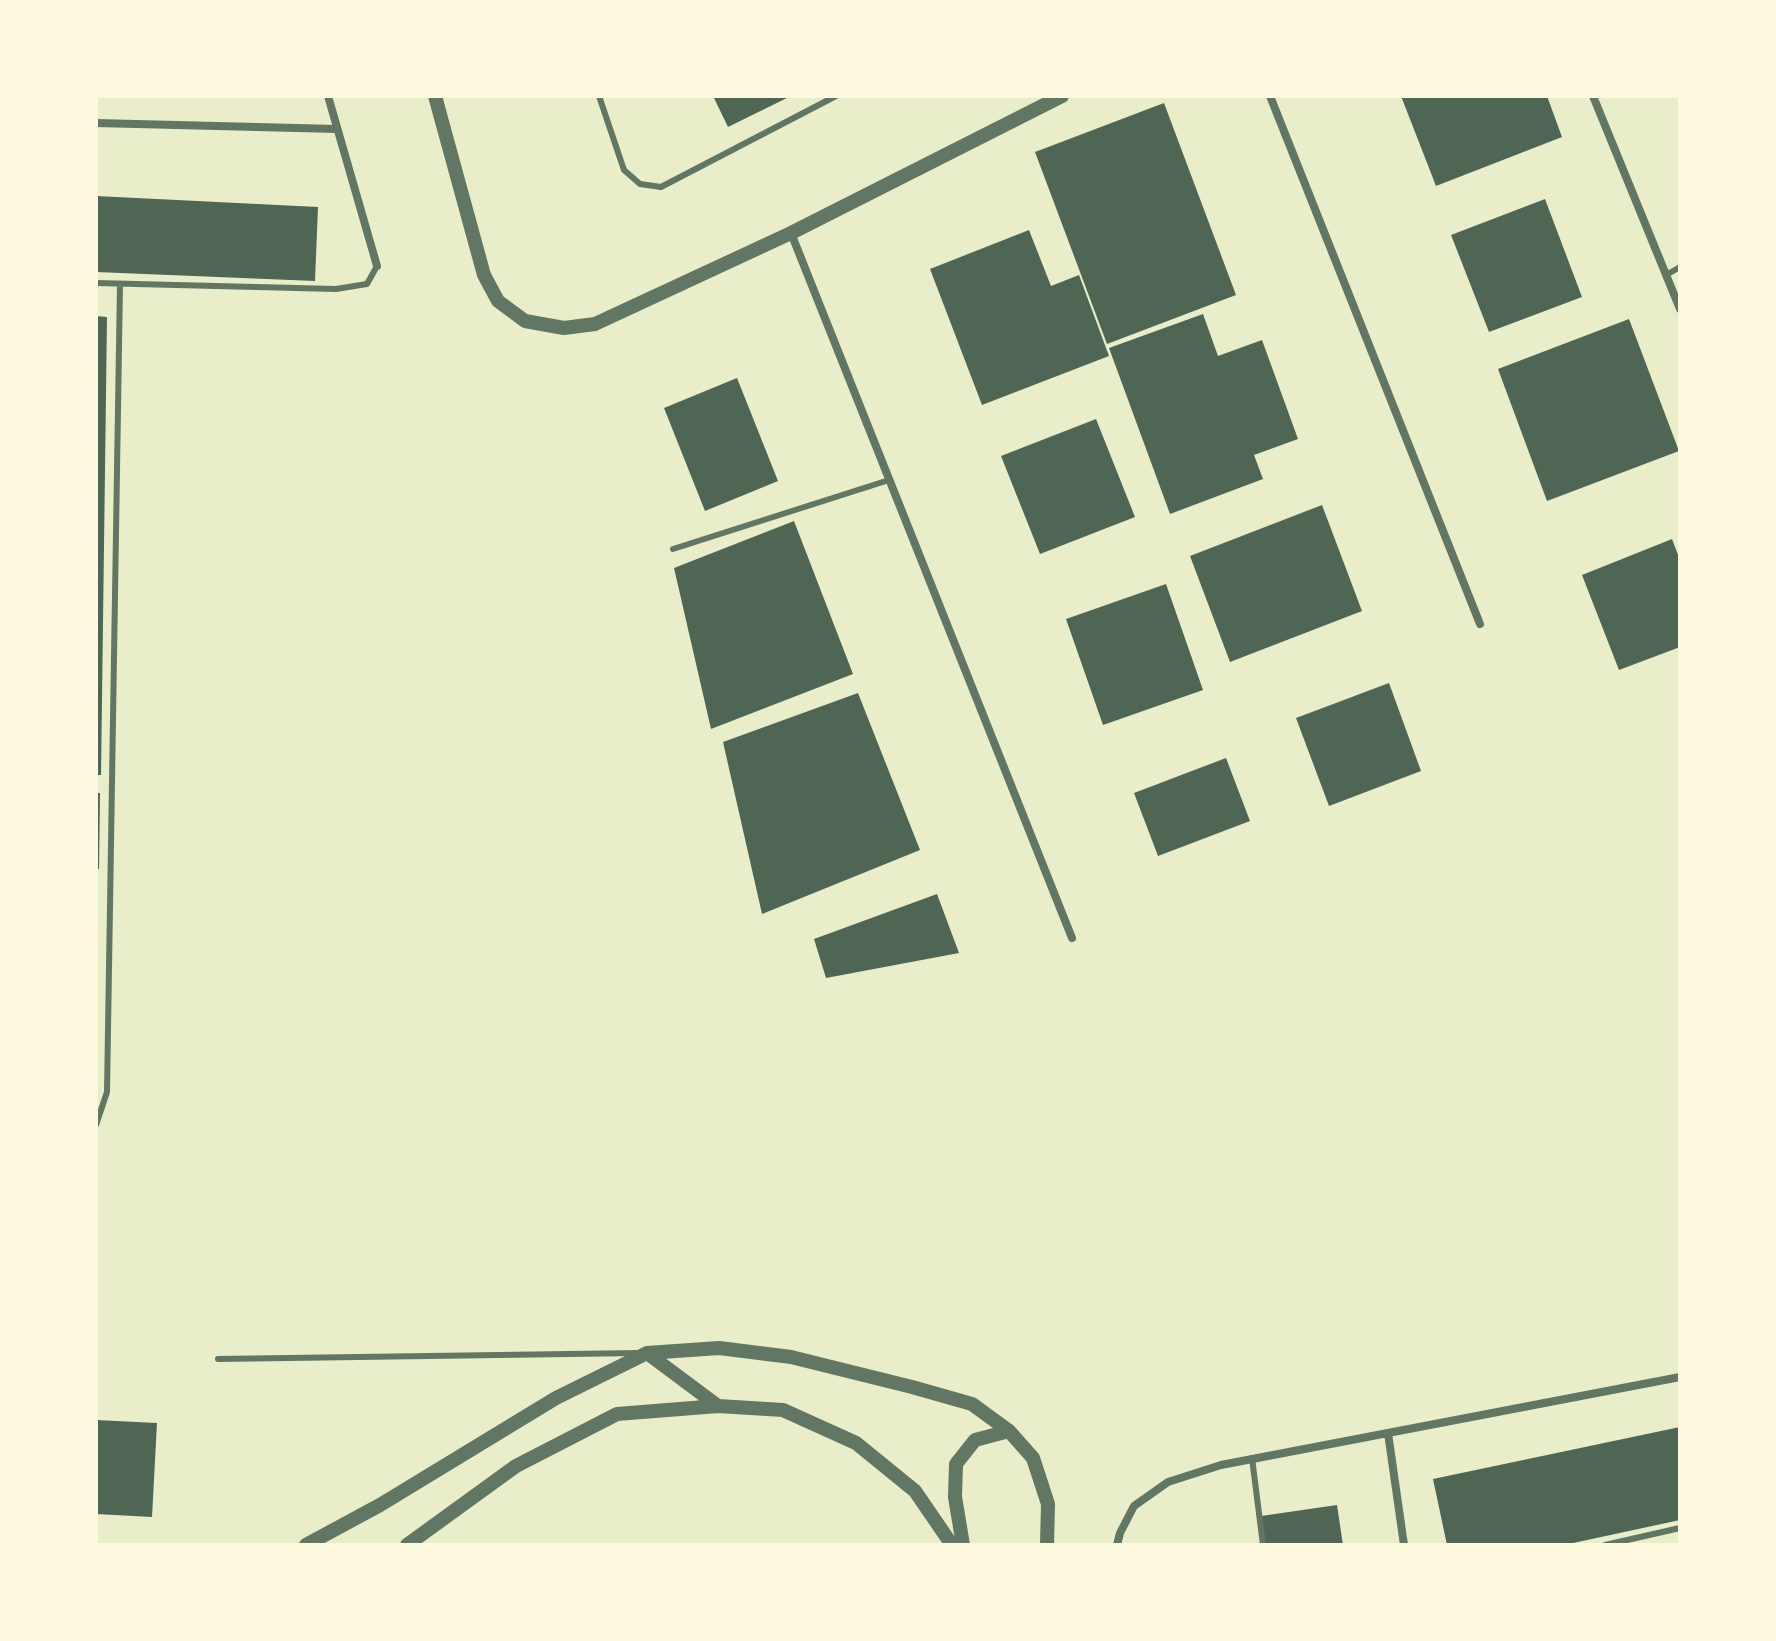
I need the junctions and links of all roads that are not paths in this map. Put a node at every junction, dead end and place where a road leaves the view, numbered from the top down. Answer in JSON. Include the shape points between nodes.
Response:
{"nodes":[{"id":1,"x":328,"y":96,"type":"edge"},
{"id":2,"x":435,"y":96,"type":"edge"},
{"id":3,"x":599,"y":96,"type":"edge"},
{"id":4,"x":836,"y":96,"type":"edge"},
{"id":5,"x":1062,"y":96,"type":"edge"},
{"id":6,"x":1270,"y":96,"type":"edge"},
{"id":7,"x":1593,"y":96,"type":"edge"},
{"id":8,"x":96,"y":123,"type":"edge"},
{"id":9,"x":337,"y":129,"type":"junction"},
{"id":10,"x":791,"y":233,"type":"junction"},
{"id":11,"x":377,"y":266,"type":"joint"},
{"id":12,"x":1680,"y":267,"type":"edge"},
{"id":13,"x":1666,"y":275,"type":"junction"},
{"id":14,"x":96,"y":283,"type":"edge"},
{"id":15,"x":120,"y":284,"type":"junction"},
{"id":16,"x":1680,"y":309,"type":"edge"},
{"id":17,"x":889,"y":480,"type":"junction"},
{"id":18,"x":673,"y":549,"type":"dead end"},
{"id":19,"x":1480,"y":624,"type":"dead end"},
{"id":20,"x":1072,"y":938,"type":"dead end"},
{"id":21,"x":96,"y":1125,"type":"edge"},
{"id":22,"x":647,"y":1353,"type":"junction"},
{"id":23,"x":218,"y":1359,"type":"dead end"},
{"id":24,"x":1680,"y":1377,"type":"edge"},
{"id":25,"x":718,"y":1406,"type":"junction"},
{"id":26,"x":1009,"y":1431,"type":"junction"},
{"id":27,"x":1388,"y":1433,"type":"junction"},
{"id":28,"x":1252,"y":1458,"type":"junction"},
{"id":29,"x":1680,"y":1528,"type":"edge"},
{"id":30,"x":306,"y":1545,"type":"edge"},
{"id":31,"x":407,"y":1545,"type":"edge"},
{"id":32,"x":952,"y":1545,"type":"edge"},
{"id":33,"x":963,"y":1545,"type":"edge"},
{"id":34,"x":1047,"y":1545,"type":"edge"},
{"id":35,"x":1117,"y":1545,"type":"edge"},
{"id":36,"x":1263,"y":1545,"type":"edge"},
{"id":37,"x":1404,"y":1545,"type":"edge"},
{"id":38,"x":1605,"y":1545,"type":"edge"}],
"edges":[{"from":1,"to":9,"type":"street"},
{"from":2,"to":10,"type":"street","via":[[484,275],[498,301],[525,321],[564,328],[595,324]]},
{"from":3,"to":4,"type":"lane","via":[[624,170],[640,184],[661,187]]},
{"from":5,"to":10,"type":"street"},
{"from":6,"to":19,"type":"street"},
{"from":7,"to":13,"type":"street"},
{"from":8,"to":9,"type":"street"},
{"from":9,"to":11,"type":"street"},
{"from":10,"to":17,"type":"street"},
{"from":11,"to":15,"type":"lane","via":[[367,284],[336,289]]},
{"from":12,"to":13,"type":"lane"},
{"from":13,"to":16,"type":"street"},
{"from":14,"to":15,"type":"lane"},
{"from":15,"to":21,"type":"lane","via":[[107,1092]]},
{"from":17,"to":18,"type":"lane"},
{"from":17,"to":20,"type":"street"},
{"from":22,"to":23,"type":"lane"},
{"from":22,"to":25,"type":"street"},
{"from":22,"to":26,"type":"street","via":[[719,1348],[791,1357],[972,1404]]},
{"from":22,"to":30,"type":"street","via":[[556,1398]]},
{"from":24,"to":27,"type":"street"},
{"from":25,"to":31,"type":"street","via":[[617,1414],[516,1466]]},
{"from":25,"to":32,"type":"street","via":[[783,1410],[856,1443],[915,1491]]},
{"from":26,"to":33,"type":"street","via":[[975,1440],[956,1464]]},
{"from":26,"to":34,"type":"street","via":[[1033,1458],[1048,1504]]},
{"from":27,"to":28,"type":"street"},
{"from":27,"to":37,"type":"street"},
{"from":28,"to":35,"type":"street","via":[[1168,1482],[1134,1506]]},
{"from":28,"to":36,"type":"lane"},
{"from":29,"to":38,"type":"lane"}]}
